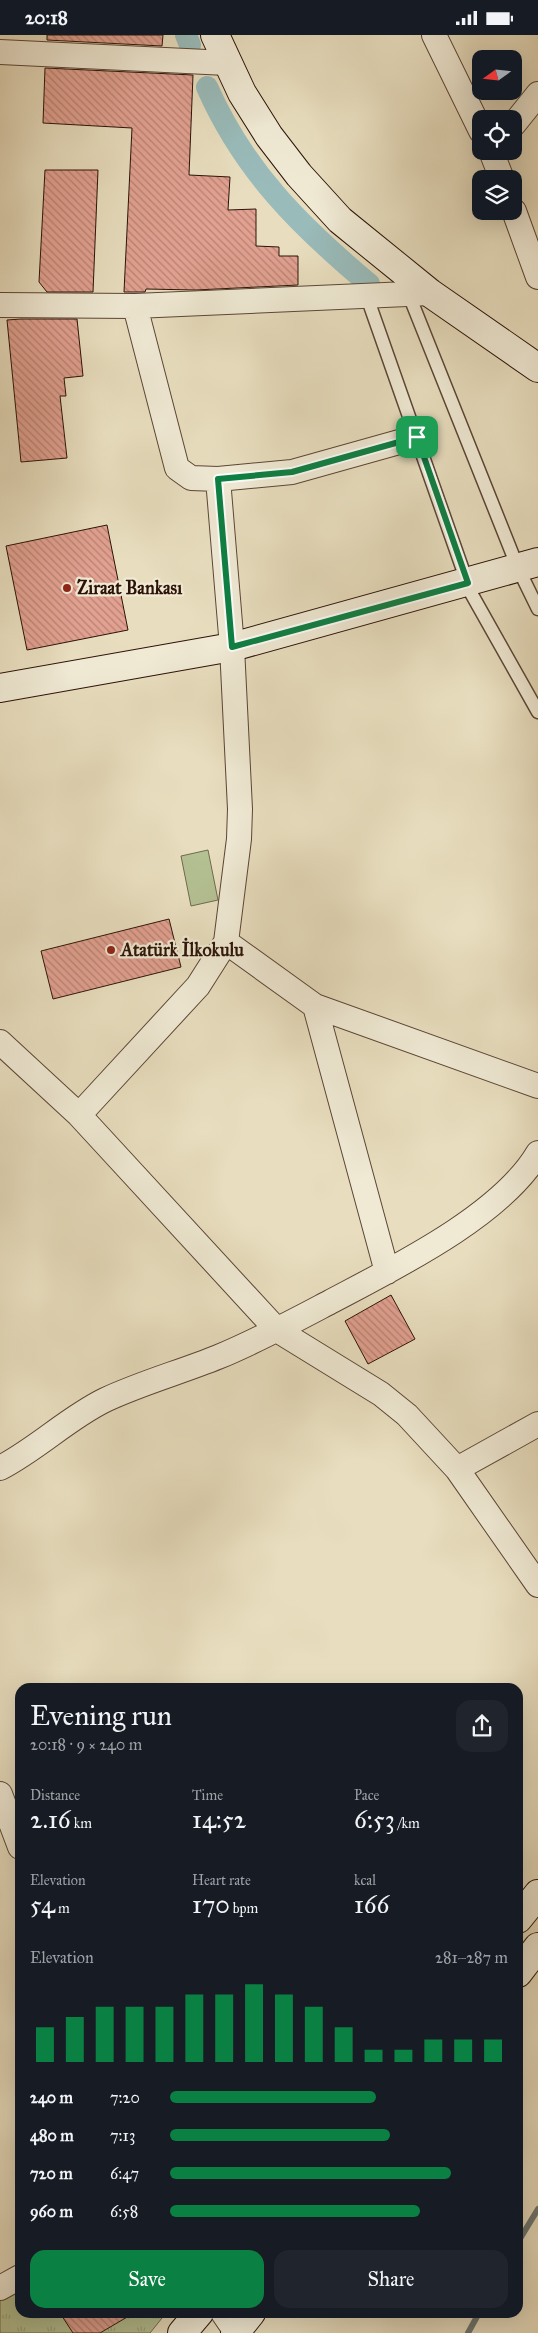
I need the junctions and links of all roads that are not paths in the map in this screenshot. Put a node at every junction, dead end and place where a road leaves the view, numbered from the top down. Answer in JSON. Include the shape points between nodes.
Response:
{"nodes":[{"id":1,"x":215,"y":35,"type":"edge"},
{"id":2,"x":434,"y":35,"type":"edge"},
{"id":3,"x":0,"y":52,"type":"edge"},
{"id":4,"x":227,"y":63,"type":"junction"},
{"id":5,"x":538,"y":94,"type":"edge"},
{"id":6,"x":472,"y":113,"type":"edge"},
{"id":7,"x":522,"y":114,"type":"edge"},
{"id":8,"x":517,"y":220,"type":"edge"},
{"id":9,"x":538,"y":277,"type":"edge"},
{"id":10,"x":419,"y":294,"type":"junction"},
{"id":11,"x":367,"y":297,"type":"junction"},
{"id":12,"x":0,"y":305,"type":"edge"},
{"id":13,"x":135,"y":306,"type":"junction"},
{"id":14,"x":534,"y":359,"type":"edge"},
{"id":15,"x":417,"y":437,"type":"junction"},
{"id":16,"x":218,"y":479,"type":"junction"},
{"id":17,"x":528,"y":565,"type":"edge"},
{"id":18,"x":468,"y":583,"type":"junction"},
{"id":19,"x":538,"y":609,"type":"edge"},
{"id":20,"x":232,"y":647,"type":"junction"},
{"id":21,"x":0,"y":689,"type":"edge"},
{"id":22,"x":538,"y":712,"type":"edge"},
{"id":23,"x":226,"y":943,"type":"junction"},
{"id":24,"x":314,"y":1005,"type":"junction"},
{"id":25,"x":0,"y":1042,"type":"edge"},
{"id":26,"x":538,"y":1086,"type":"edge"},
{"id":27,"x":79,"y":1115,"type":"junction"},
{"id":28,"x":535,"y":1163,"type":"edge"},
{"id":29,"x":387,"y":1272,"type":"junction"},
{"id":30,"x":277,"y":1329,"type":"junction"},
{"id":31,"x":538,"y":1424,"type":"edge"},
{"id":32,"x":0,"y":1468,"type":"edge"},
{"id":33,"x":457,"y":1469,"type":"junction"},
{"id":34,"x":538,"y":1585,"type":"edge"},
{"id":35,"x":0,"y":1794,"type":"edge"},
{"id":36,"x":15,"y":1834,"type":"edge"},
{"id":37,"x":531,"y":1896,"type":"edge"},
{"id":38,"x":523,"y":1910,"type":"edge"},
{"id":39,"x":538,"y":1947,"type":"edge"},
{"id":40,"x":523,"y":1966,"type":"edge"},
{"id":41,"x":15,"y":2280,"type":"edge"},
{"id":42,"x":0,"y":2288,"type":"edge"},
{"id":43,"x":195,"y":2318,"type":"edge"},
{"id":44,"x":182,"y":2333,"type":"edge"}],
"edges":[{"from":1,"to":4,"type":"main road"},
{"from":2,"to":6,"type":"street"},
{"from":3,"to":4,"type":"street"},
{"from":4,"to":10,"type":"main road","via":[[269,136],[299,175],[340,220],[396,265]]},
{"from":5,"to":7,"type":"street"},
{"from":8,"to":9,"type":"street"},
{"from":10,"to":11,"type":"street"},
{"from":10,"to":14,"type":"main road"},
{"from":10,"to":17,"type":"lane"},
{"from":11,"to":13,"type":"street"},
{"from":11,"to":15,"type":"lane"},
{"from":12,"to":13,"type":"street"},
{"from":13,"to":16,"type":"street","via":[[178,468],[191,478]]},
{"from":15,"to":16,"type":"street","via":[[292,472]]},
{"from":15,"to":18,"type":"lane"},
{"from":16,"to":20,"type":"street"},
{"from":17,"to":18,"type":"main road"},
{"from":17,"to":19,"type":"lane"},
{"from":18,"to":20,"type":"main road"},
{"from":18,"to":22,"type":"lane","via":[[478,607]]},
{"from":20,"to":21,"type":"main road"},
{"from":20,"to":23,"type":"street","via":[[240,823]]},
{"from":23,"to":24,"type":"street"},
{"from":23,"to":27,"type":"street","via":[[198,986]]},
{"from":24,"to":26,"type":"street"},
{"from":24,"to":29,"type":"street"},
{"from":25,"to":27,"type":"street"},
{"from":27,"to":30,"type":"street"},
{"from":28,"to":29,"type":"street","via":[[495,1202],[468,1222]]},
{"from":29,"to":30,"type":"street"},
{"from":30,"to":32,"type":"street","via":[[219,1357],[100,1403]]},
{"from":30,"to":33,"type":"street","via":[[381,1394],[407,1415]]},
{"from":31,"to":33,"type":"street"},
{"from":33,"to":34,"type":"street"},
{"from":35,"to":36,"type":"street"},
{"from":37,"to":38,"type":"main road"},
{"from":39,"to":40,"type":"main road"},
{"from":41,"to":42,"type":"street"},
{"from":43,"to":44,"type":"main road"}]}
